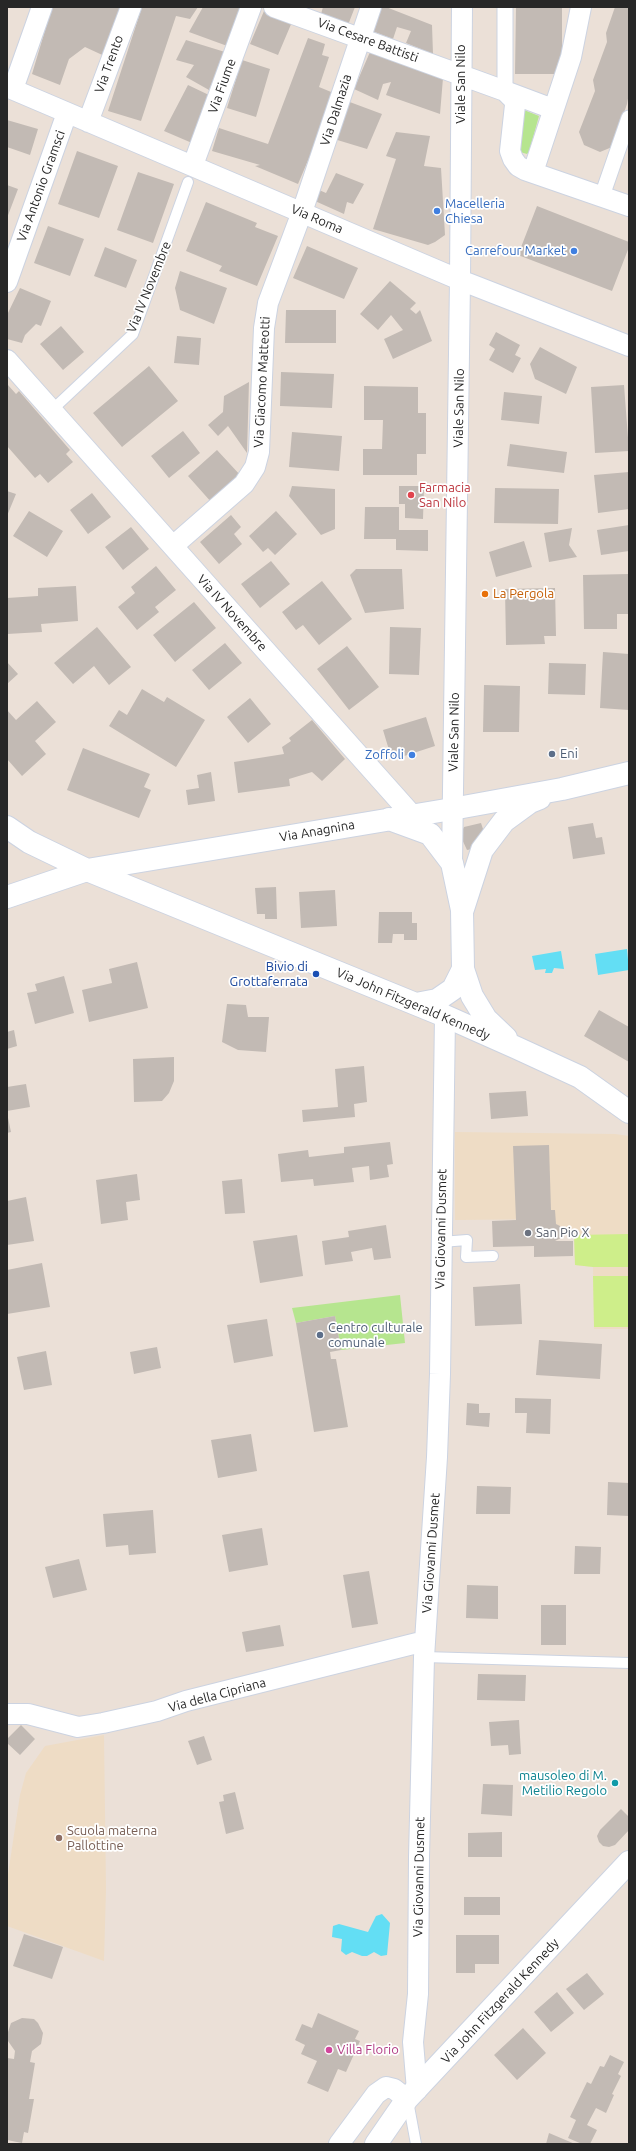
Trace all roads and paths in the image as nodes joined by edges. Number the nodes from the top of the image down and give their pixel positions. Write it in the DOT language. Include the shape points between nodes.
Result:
graph roads {
  1 [pos="42,7"];
  2 [pos="131,7"];
  3 [pos="251,7"];
  4 [pos="274,7"];
  5 [pos="371,7"];
  6 [pos="462,7"];
  7 [pos="506,7"];
  8 [pos="581,7"];
  9 [pos="360,37"];
  10 [pos="461,74"];
  11 [pos="10,88"];
  12 [pos="510,98"];
  13 [pos="553,109"];
  14 [pos="67,113"];
  15 [pos="629,118"];
  16 [pos="88,122"];
  17 [pos="533,172"];
  18 [pos="191,174"];
  19 [pos="602,196"];
  20 [pos="629,206"];
  21 [pos="302,212"];
  22 [pos="460,280"];
  23 [pos="7,282"];
  24 [pos="629,346"];
  25 [pos="7,360"];
  26 [pos="52,410"];
  27 [pos="173,546"];
  28 [pos="629,773"];
  29 [pos="562,789"];
  30 [pos="452,809"];
  31 [pos="412,815"];
  32 [pos="388,819"];
  33 [pos="7,827"];
  34 [pos="152,858"];
  35 [pos="452,863"];
  36 [pos="87,870"];
  37 [pos="141,892"];
  38 [pos="7,897"];
  39 [pos="462,910"];
  40 [pos="463,969"];
  41 [pos="416,1004"];
  42 [pos="445,1016"];
  43 [pos="517,1048"];
  44 [pos="629,1112"];
  45 [pos="441,1242"];
  46 [pos="493,1256"];
  47 [pos="424,1649"];
  48 [pos="629,1662"];
  49 [pos="7,1714"];
  50 [pos="629,1862"];
  51 [pos="412,2094"];
  52 [pos="339,2144"];
  53 [pos="376,2144"];
  54 [pos="416,2144"];
  1 -- 11 [label="street"];
  2 -- 16 [label="street, Via Trento"];
  3 -- 18 [label="street, Via Fiume"];
  4 -- 9 [label="street, Via Cesare Battisti"];
  5 -- 9 [label="street, Via Dalmazia"];
  6 -- 10 [label="street, Viale San Nilo"];
  7 -- 12 [label="street"];
  8 -- 13 [label="street" via="571,57"];
  9 -- 10 [label="street, Via Cesare Battisti"];
  9 -- 21 [label="street, Via Dalmazia"];
  10 -- 12 [label="street, Via Cesare Battisti"];
  10 -- 22 [label="street, Viale San Nilo"];
  11 -- 14 [label="street, Via Roma"];
  12 -- 13 [label="street, Via Cesare Battisti"];
  12 -- 17 [label="street" via="510,151 518,166"];
  13 -- 17 [label="street"];
  14 -- 16 [label="street, Via Roma"];
  14 -- 23 [label="street, Via Antonio Gramsci"];
  15 -- 19 [label="street"];
  16 -- 18 [label="street, Via Roma"];
  17 -- 19 [label="street"];
  18 -- 21 [label="street, Via Roma"];
  18 -- 26 [label="lane, Via IV Novembre" via="133,334"];
  19 -- 20 [label="street"];
  21 -- 22 [label="street, Via Roma"];
  21 -- 27 [label="street, Via Giacomo Matteotti" via="272,288 265,316 259,452 255,467 244,484"];
  22 -- 24 [label="street, Via Roma"];
  22 -- 30 [label="street, Viale San Nilo"];
  25 -- 26 [label="street, Via IV Novembre"];
  26 -- 27 [label="street, Via IV Novembre"];
  27 -- 31 [label="street, Via IV Novembre"];
  28 -- 29 [label="main road, Via Anagnina"];
  29 -- 30 [label="main road, Via Anagnina"];
  29 -- 39 [label="main road" via="530,802 504,821 482,850"];
  30 -- 31 [label="main road, Via Anagnina"];
  30 -- 35 [label="street, Viale San Nilo"];
  31 -- 32 [label="main road, Via Anagnina"];
  32 -- 34 [label="main road, Via Anagnina"];
  32 -- 35 [label="main road" via="430,834"];
  33 -- 36 [label="main road, Via John Fitzgerald Kennedy" via="29,842"];
  34 -- 36 [label="main road, Via Anagnina"];
  34 -- 37 [label="main road" via="137,874"];
  35 -- 39 [label="main road"];
  36 -- 37 [label="main road, Via John Fitzgerald Kennedy"];
  36 -- 38 [label="main road, Via Anagnina"];
  37 -- 41 [label="main road, Via John Fitzgerald Kennedy"];
  39 -- 40 [label="main road"];
  40 -- 41 [label="main road" via="453,989 438,1000"];
  40 -- 43 [label="main road" via="472,996 486,1019"];
  41 -- 42 [label="main road, Via John Fitzgerald Kennedy"];
  42 -- 43 [label="main road, Via John Fitzgerald Kennedy"];
  42 -- 45 [label="street, Via Giovanni Dusmet"];
  43 -- 44 [label="main road, Via John Fitzgerald Kennedy" via="580,1077"];
  45 -- 46 [label="lane" via="467,1240 466,1257"];
  45 -- 47 [label="street, Via Giovanni Dusmet" via="437,1456"];
  47 -- 48 [label="lane"];
  47 -- 49 [label="street, Via della Cipriana" via="186,1701 157,1711 103,1723 78,1726 28,1714"];
  47 -- 51 [label="street, Via Giovanni Dusmet" via="418,1994 413,2042"];
  50 -- 51 [label="main road, Via John Fitzgerald Kennedy"];
  51 -- 52 [label="street" via="386,2088 376,2094"];
  51 -- 53 [label="main road, Via John Fitzgerald Kennedy"];
  51 -- 54 [label="lane"];
}
